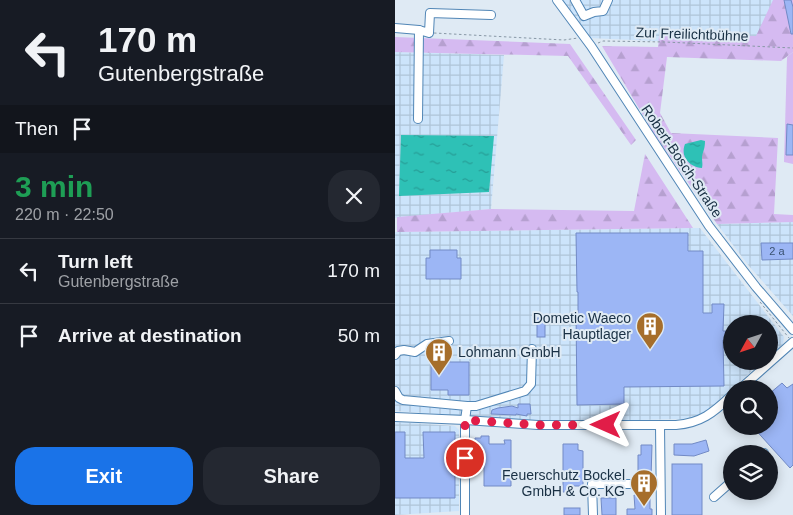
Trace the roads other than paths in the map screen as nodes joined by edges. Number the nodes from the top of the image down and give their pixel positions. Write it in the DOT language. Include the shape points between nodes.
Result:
graph roads {
  1 [pos="557,0"];
  2 [pos="575,0"];
  3 [pos="608,0"];
  4 [pos="491,15"];
  5 [pos="395,28"];
  6 [pos="419,30"];
  7 [pos="418,119"];
  8 [pos="793,330"];
  9 [pos="449,341"];
  10 [pos="793,342"];
  11 [pos="532,349"];
  12 [pos="395,355"];
  13 [pos="750,380"];
  14 [pos="395,391"];
  15 [pos="723,404"];
  16 [pos="467,406"];
  17 [pos="395,417"];
  18 [pos="465,420"];
  19 [pos="660,425"];
  20 [pos="660,484"];
  21 [pos="723,489"];
  22 [pos="714,497"];
  23 [pos="465,515"];
  24 [pos="593,515"];
  25 [pos="661,515"];
  1 -- 8 [label="street, Robert-Bosch-Straße" via="591,46 709,226"];
  2 -- 3 [label="street" via="584,16 603,12"];
  4 -- 6 [label="street" via="430,12 429,33"];
  5 -- 6 [label="street"];
  6 -- 7 [label="street"];
  9 -- 12 [label="street" via="427,344 415,352 404,350"];
  10 -- 13 [label="street"];
  11 -- 16 [label="street" via="531,384 525,392"];
  14 -- 16 [label="street" via="403,400"];
  15 -- 19 [label="street" via="712,414 697,421"];
  16 -- 18 [label="street"];
  17 -- 18 [label="street"];
  18 -- 19 [label="street" via="551,425"];
  18 -- 23 [label="street"];
  19 -- 20 [label="street"];
  20 -- 24 [label="street" via="592,484"];
  20 -- 25 [label="street"];
  21 -- 22 [label="street"];
}
